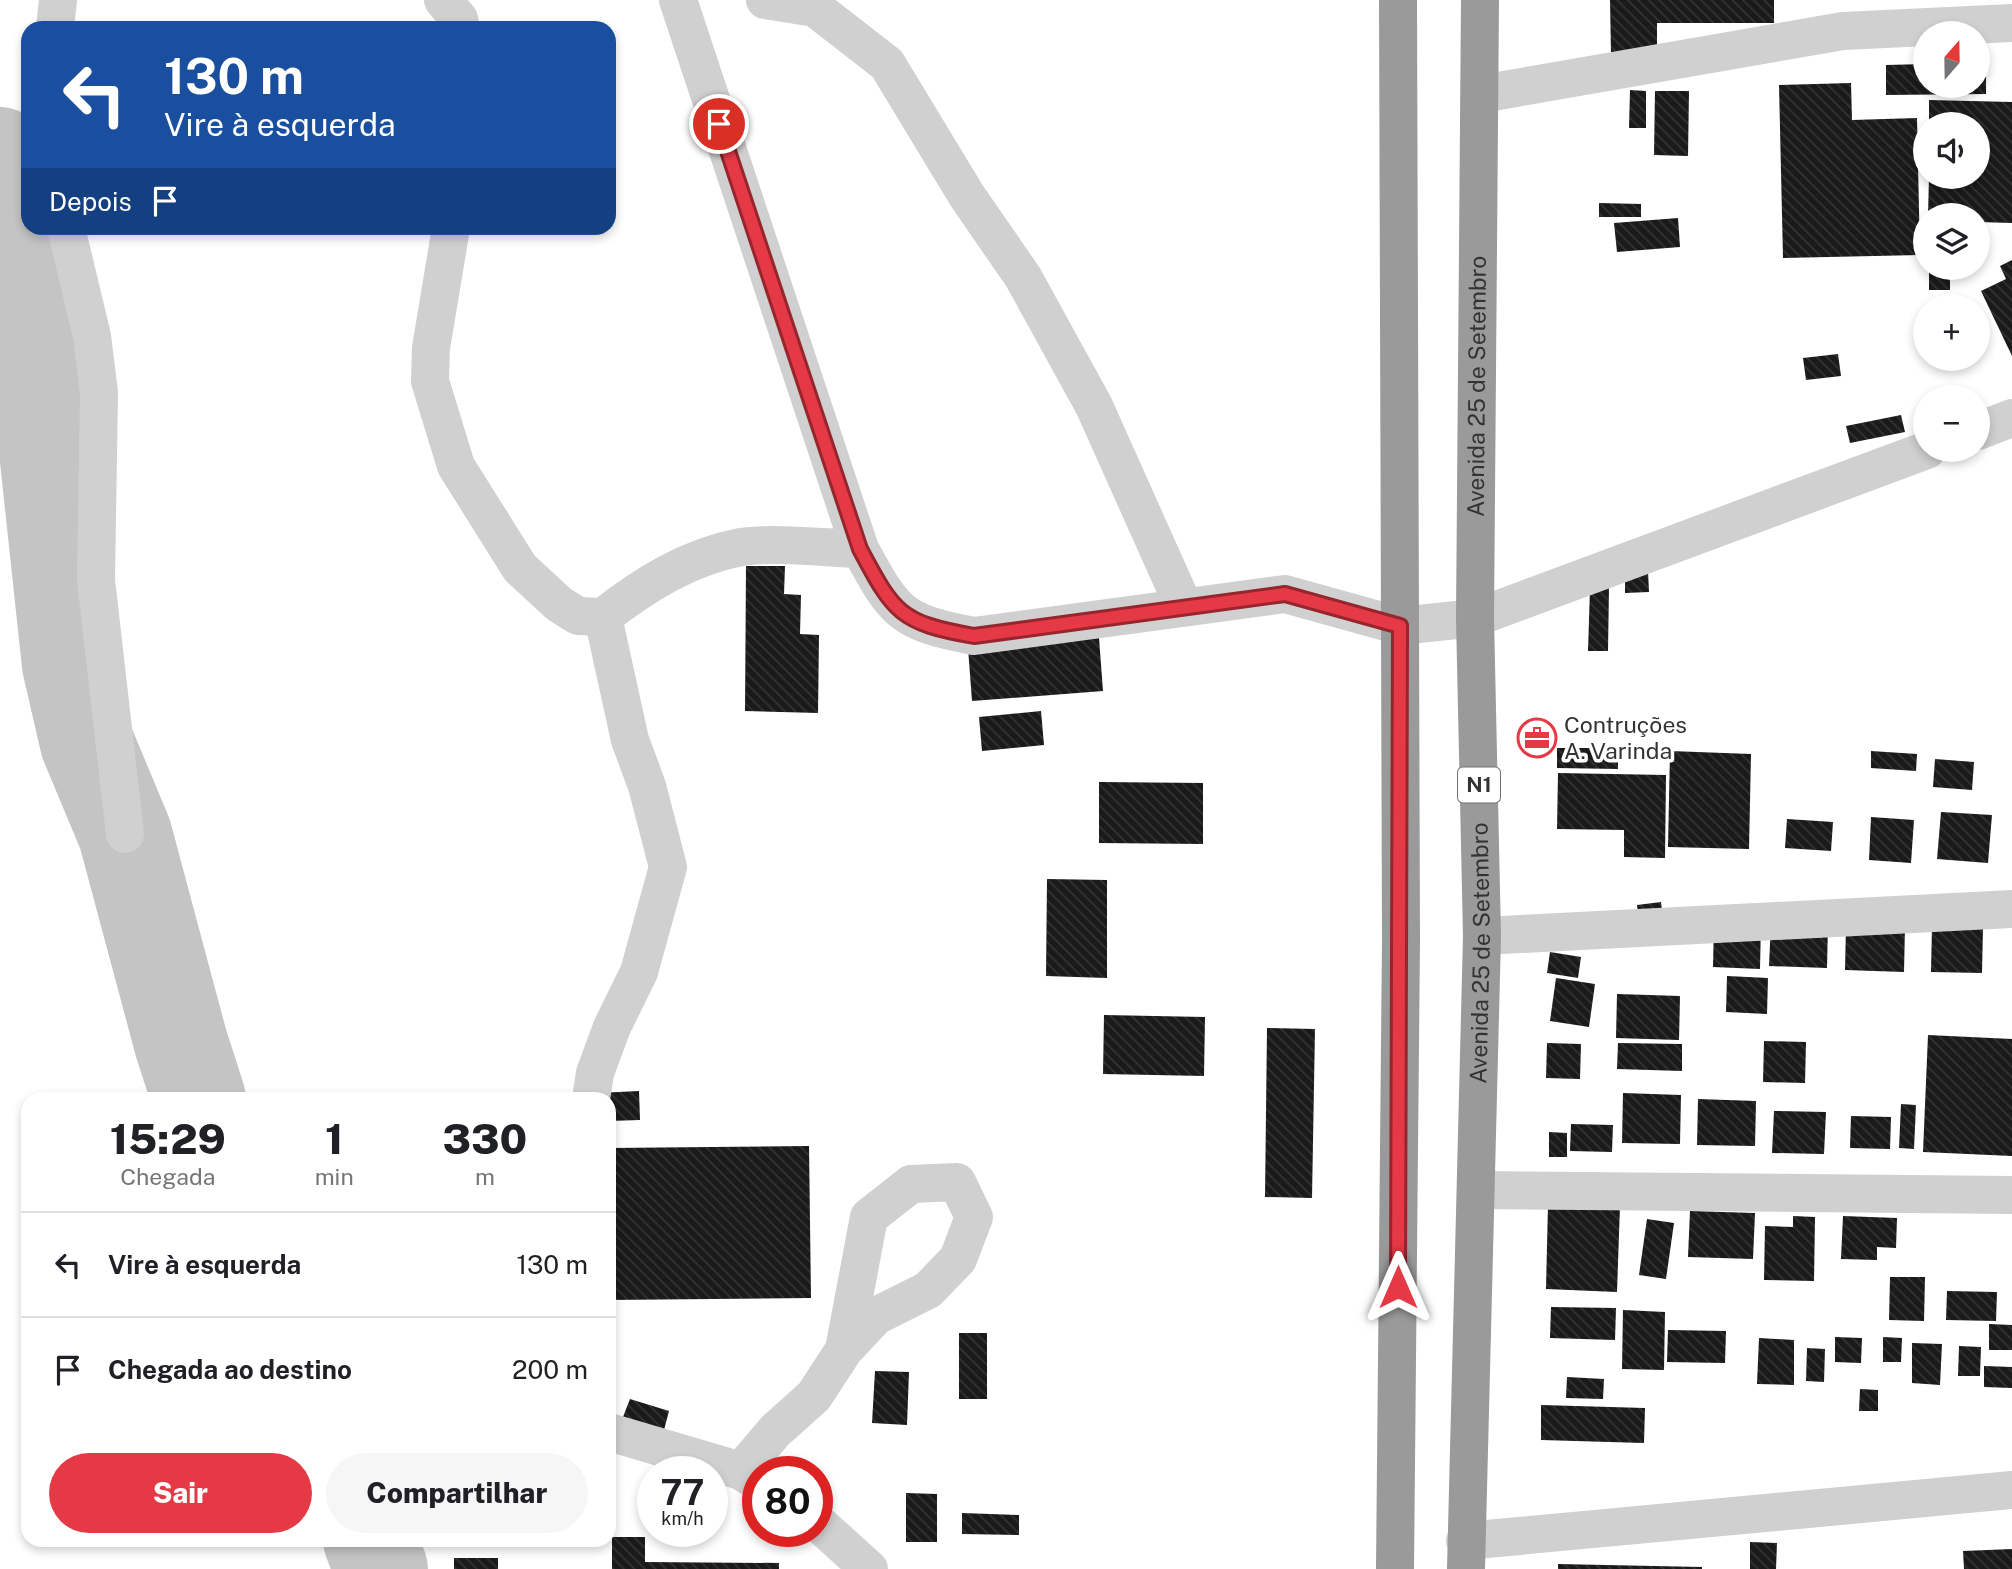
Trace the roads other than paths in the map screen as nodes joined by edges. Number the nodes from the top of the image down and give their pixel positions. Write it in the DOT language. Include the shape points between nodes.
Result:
graph roads {
  1 [pos="58,0"];
  2 [pos="443,0"];
  3 [pos="678,0"];
  4 [pos="765,0"];
  5 [pos="1398,0"];
  6 [pos="1480,0"];
  7 [pos="56,21"];
  8 [pos="459,21"];
  9 [pos="2012,23"];
  10 [pos="1482,94"];
  11 [pos="67,235"];
  12 [pos="450,235"];
  13 [pos="2012,418"];
  14 [pos="1990,426"];
  15 [pos="1913,455"];
  16 [pos="860,549"];
  17 [pos="1184,607"];
  18 [pos="603,617"];
  19 [pos="1475,618"];
  20 [pos="1400,626"];
  21 [pos="125,834"];
  22 [pos="2012,909"];
  23 [pos="1482,936"];
  24 [pos="593,1092"];
  25 [pos="1478,1190"];
  26 [pos="2012,1195"];
  27 [pos="844,1350"];
  28 [pos="616,1434"];
  29 [pos="761,1456"];
  30 [pos="742,1474"];
  31 [pos="2012,1490"];
  32 [pos="833,1536"];
  33 [pos="1466,1555"];
  34 [pos="869,1569"];
  35 [pos="1395,1569"];
  1 -- 7 [label="street"];
  2 -- 8 [label="street"];
  3 -- 16 [label="street"];
  4 -- 17 [label="street" via="814,8 887,64 967,196 1023,277 1088,394"];
  5 -- 20 [label="highway"];
  6 -- 10 [label="highway, Avenida 25 de Setembro / N1"];
  9 -- 10 [label="street" via="1843,31"];
  10 -- 19 [label="highway, Avenida 25 de Setembro / N1"];
  11 -- 21 [label="street" via="92,335 99,393 96,580"];
  12 -- 18 [label="street" via="430,381 456,466 520,568 578,616"];
  13 -- 14 [label="street"];
  15 -- 19 [label="street"];
  16 -- 17 [label="street" via="883,591 903,615 939,630 974,636"];
  16 -- 18 [label="street" via="744,547 690,560 639,589"];
  17 -- 20 [label="street" via="1285,594"];
  18 -- 24 [label="street" via="630,740 668,867 639,972 612,1027"];
  19 -- 20 [label="street"];
  19 -- 23 [label="highway, Avenida 25 de Setembro / N1"];
  20 -- 35 [label="highway"];
  22 -- 23 [label="street"];
  23 -- 25 [label="highway, Avenida 25 de Setembro / N1"];
  25 -- 26 [label="street"];
  25 -- 33 [label="highway, Avenida 25 de Setembro / N1"];
  27 -- 29 [label="street" via="814,1396 775,1431"];
  28 -- 30 [label="street"];
  31 -- 33 [label="street"];
  32 -- 34 [label="street"];
}
